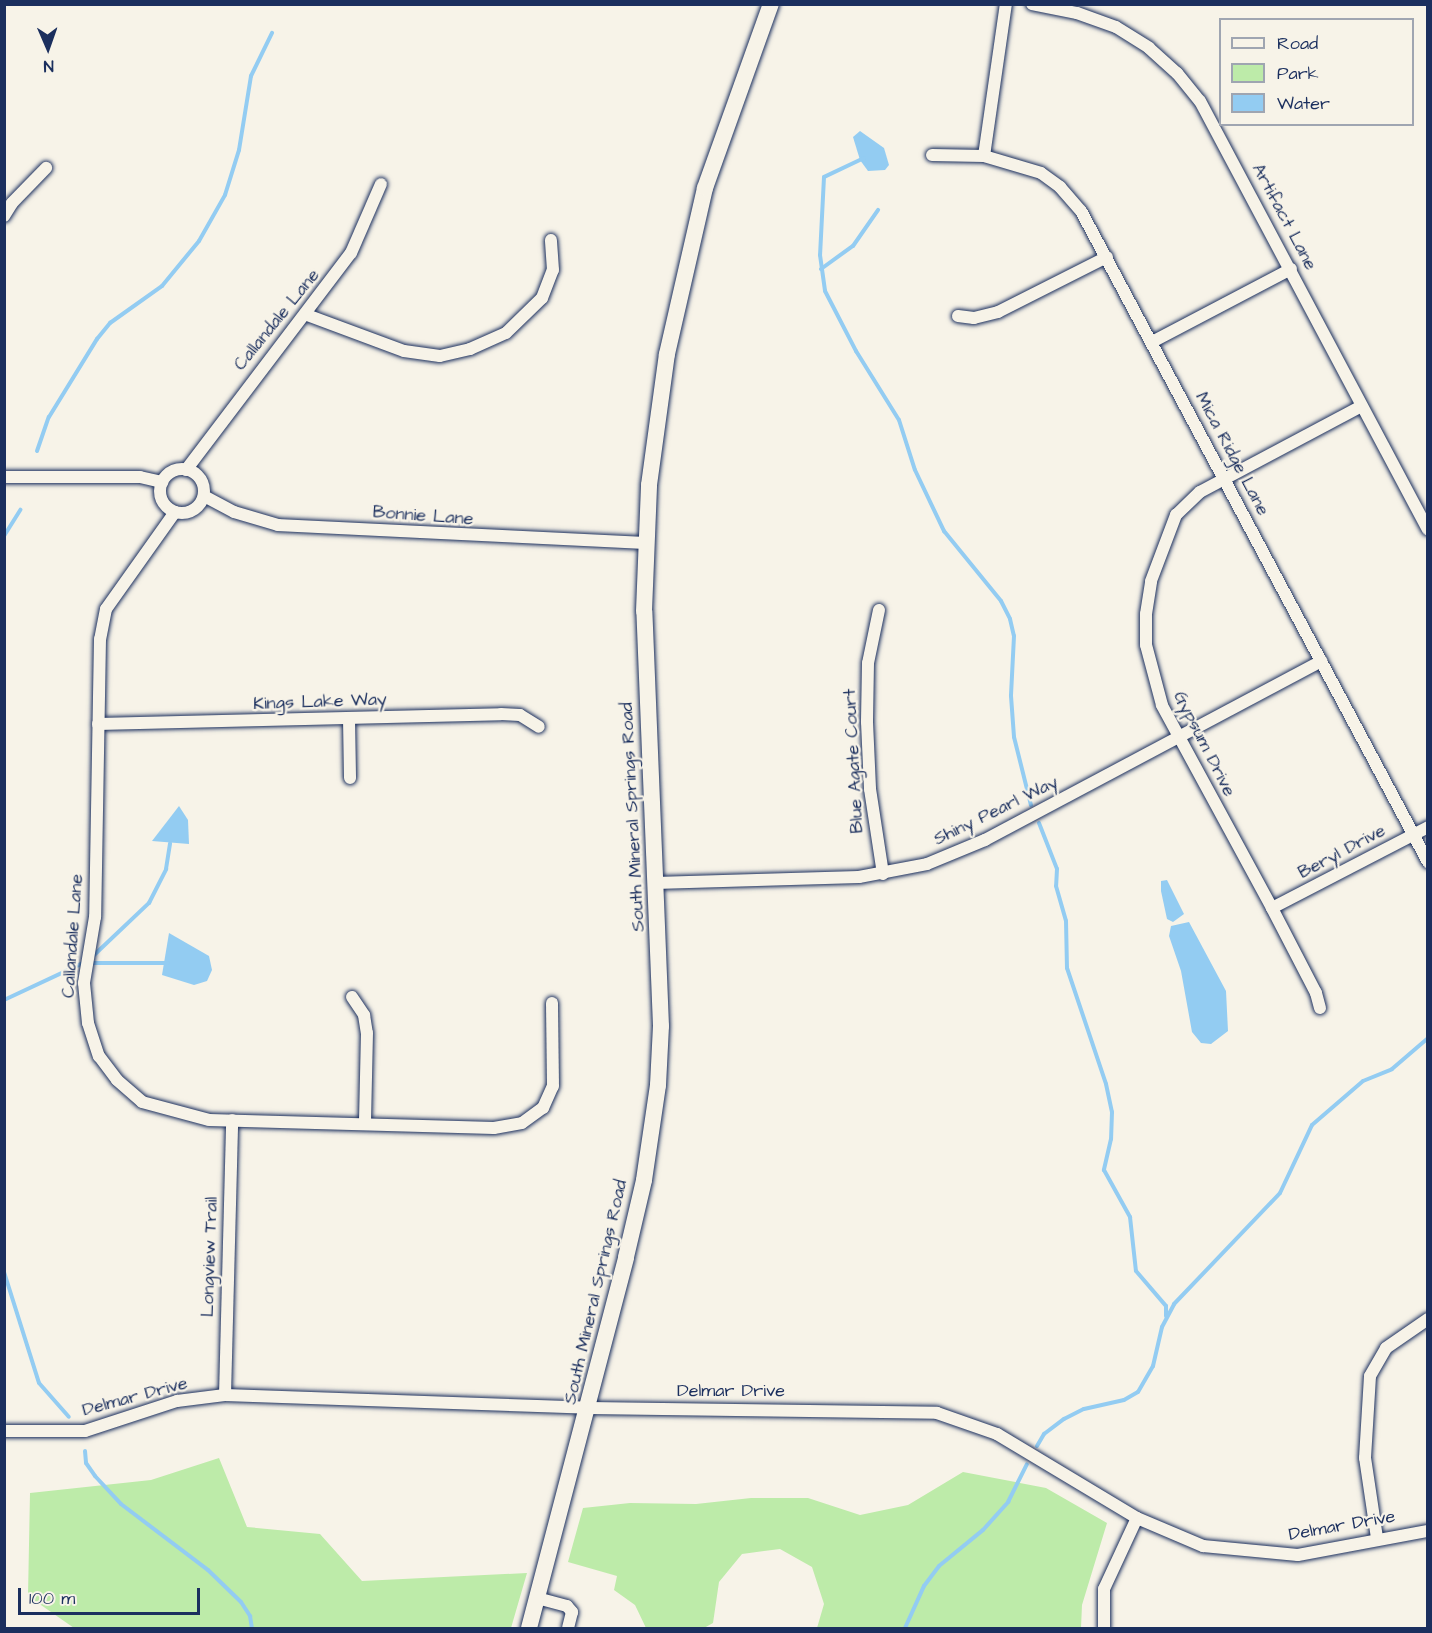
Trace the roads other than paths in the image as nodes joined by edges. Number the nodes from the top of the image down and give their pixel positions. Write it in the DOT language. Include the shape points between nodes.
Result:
graph roads {
  1 [pos="771,4"];
  2 [pos="1006,4"];
  3 [pos="1032,4"];
  4 [pos="932,155"];
  5 [pos="984,156"];
  6 [pos="46,168"];
  7 [pos="381,183"];
  8 [pos="4,216"];
  9 [pos="551,240"];
  10 [pos="1107,257"];
  11 [pos="1291,269"];
  12 [pos="307,315"];
  13 [pos="957,316"];
  14 [pos="1152,342"];
  15 [pos="1362,406"];
  16 [pos="186,470"];
  17 [pos="1224,476"];
  18 [pos="4,477"];
  19 [pos="162,482"];
  20 [pos="204,496"];
  21 [pos="175,512"];
  22 [pos="1428,529"];
  23 [pos="645,543"];
  24 [pos="879,610"];
  25 [pos="1321,661"];
  26 [pos="349,719"];
  27 [pos="98,724"];
  28 [pos="539,727"];
  29 [pos="1179,738"];
  30 [pos="350,778"];
  31 [pos="1428,827"];
  32 [pos="1414,834"];
  33 [pos="1428,862"];
  34 [pos="883,874"];
  35 [pos="655,883"];
  36 [pos="1272,908"];
  37 [pos="352,997"];
  38 [pos="552,1003"];
  39 [pos="1320,1008"];
  40 [pos="232,1120"];
  41 [pos="365,1124"];
  42 [pos="1428,1319"];
  43 [pos="225,1395"];
  44 [pos="589,1408"];
  45 [pos="4,1431"];
  46 [pos="1137,1518"];
  47 [pos="1428,1531"];
  48 [pos="1377,1538"];
  49 [pos="537,1598"];
  50 [pos="529,1629"];
  51 [pos="568,1629"];
  52 [pos="1104,1629"];
  1 -- 23 [label="street, South Mineral Springs Road" via="729,114 688,256 667,354"];
  2 -- 5 [label="street"];
  3 -- 11 [label="street, Artifact Lane" via="1077,13 1116,27 1149,48 1177,73 1210,120"];
  4 -- 5 [label="street, Mica Ridge Lane"];
  5 -- 10 [label="street, Mica Ridge Lane" via="1041,173 1060,187 1081,211"];
  6 -- 8 [label="street"];
  7 -- 12 [label="street, Callandale Lane" via="351,253"];
  9 -- 12 [label="street" via="553,270 542,298 506,333 470,349 440,356 404,351"];
  10 -- 13 [label="street" via="998,312 974,318"];
  10 -- 14 [label="street, Mica Ridge Lane"];
  11 -- 14 [label="street"];
  11 -- 15 [label="street, Artifact Lane"];
  12 -- 16 [label="street, Callandale Lane" via="237,397"];
  14 -- 17 [label="street, Mica Ridge Lane"];
  15 -- 17 [label="street, Gypsum Drive"];
  15 -- 22 [label="street, Artifact Lane"];
  16 -- 19 [label="street" via="172,472"];
  16 -- 20 [label="street" via="198,476"];
  17 -- 25 [label="street, Mica Ridge Lane"];
  17 -- 29 [label="street, Gypsum Drive" via="1176,515 1151,581 1146,645 1162,705"];
  18 -- 19 [label="street" via="140,477"];
  19 -- 21 [label="street" via="164,503"];
  20 -- 21 [label="street" via="189,512"];
  20 -- 23 [label="street, Bonnie Lane" via="234,513 278,525"];
  21 -- 27 [label="street, Callandale Lane" via="106,609 100,639"];
  23 -- 35 [label="street, South Mineral Springs Road" via="645,651"];
  24 -- 34 [label="street, Blue Agate Court" via="868,663 867,722 870,789"];
  25 -- 29 [label="street, Shiny Pearl Way"];
  25 -- 32 [label="street, Mica Ridge Lane"];
  26 -- 27 [label="street, Kings Lake Way"];
  26 -- 28 [label="street, Kings Lake Way" via="501,714 520,715"];
  26 -- 30 [label="street"];
  27 -- 40 [label="street, Callandale Lane" via="95,917 84,983 88,1023 99,1056 117,1080 142,1102 209,1120"];
  29 -- 34 [label="street, Shiny Pearl Way" via="985,840 927,864"];
  29 -- 36 [label="street, Gypsum Drive"];
  31 -- 32 [label="street, Beryl Drive"];
  32 -- 33 [label="street, Mica Ridge Lane"];
  32 -- 36 [label="street, Beryl Drive"];
  34 -- 35 [label="street, Shiny Pearl Way"];
  35 -- 44 [label="street, South Mineral Springs Road" via="661,1026 655,1111 644,1180"];
  36 -- 39 [label="street, Gypsum Drive"];
  37 -- 41 [label="street" via="364,1015 367,1033"];
  38 -- 41 [label="street, Callandale Lane" via="553,1086 543,1108 522,1123 494,1128"];
  40 -- 41 [label="street, Callandale Lane"];
  40 -- 43 [label="street, Longview Trail"];
  42 -- 48 [label="street" via="1386,1348 1370,1376 1365,1458"];
  43 -- 44 [label="street, Delmar Drive"];
  43 -- 45 [label="street, Delmar Drive" via="177,1401 85,1431"];
  44 -- 46 [label="street, Delmar Drive" via="938,1413 997,1434"];
  44 -- 49 [label="street, South Mineral Springs Road"];
  46 -- 48 [label="street, Delmar Drive" via="1203,1546 1252,1553 1298,1555"];
  46 -- 52 [label="street" via="1104,1589"];
  47 -- 48 [label="street, Delmar Drive"];
  49 -- 50 [label="street, South Mineral Springs Road"];
  49 -- 51 [label="street" via="567,1606 573,1612"];
}
